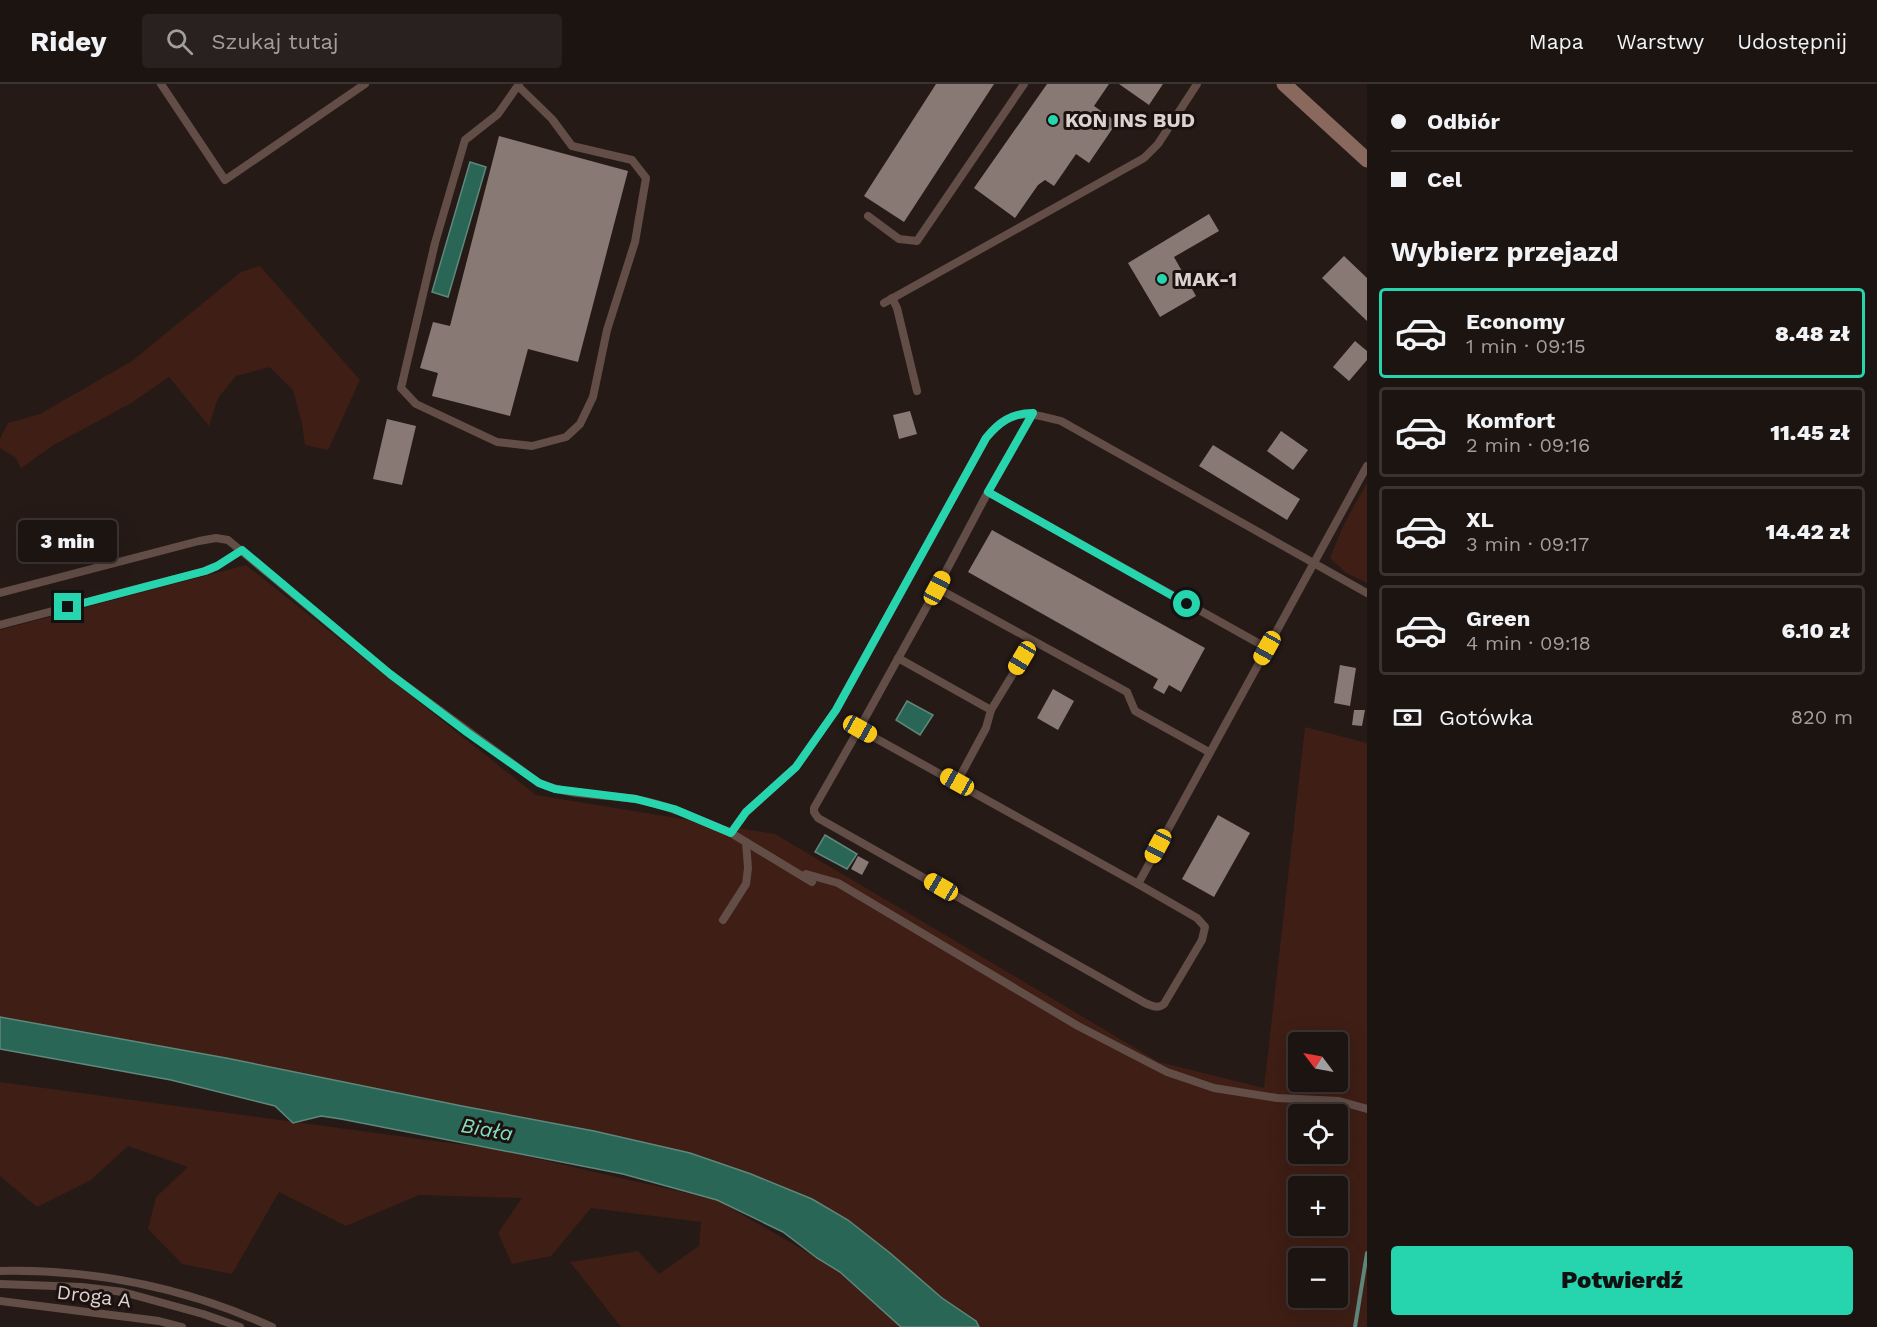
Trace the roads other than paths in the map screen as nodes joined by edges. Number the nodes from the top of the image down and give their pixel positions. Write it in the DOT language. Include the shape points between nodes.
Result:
graph roads {
  1 [pos="160,84"];
  2 [pos="364,84"];
  3 [pos="1024,84"];
  4 [pos="1197,84"];
  5 [pos="1284,84"];
  6 [pos="519,85"];
  7 [pos="1367,160"];
  8 [pos="868,216"];
  9 [pos="892,298"];
  10 [pos="884,303"];
  11 [pos="917,391"];
  12 [pos="1033,413"];
  13 [pos="1367,466"];
  14 [pos="988,492"];
  15 [pos="242,550"];
  16 [pos="1314,564"];
  17 [pos="937,588"];
  18 [pos="0,593"];
  19 [pos="1367,593"];
  20 [pos="0,626"];
  21 [pos="1033,641"];
  22 [pos="1267,648"];
  23 [pos="898,658"];
  24 [pos="991,710"];
  25 [pos="860,729"];
  26 [pos="1209,752"];
  27 [pos="957,782"];
  28 [pos="731,833"];
  29 [pos="746,842"];
  30 [pos="1138,884"];
  31 [pos="723,920"];
  32 [pos="1367,1109"];
  33 [pos="0,1271"];
  34 [pos="0,1284"];
  35 [pos="0,1302"];
  36 [pos="182,1327"];
  37 [pos="240,1327"];
  38 [pos="272,1327"];
  1 -- 2 [label="lane" via="225,180"];
  3 -- 8 [label="lane" via="917,241 899,239"];
  4 -- 9 [label="lane" via="1158,144 1144,158"];
  5 -- 7 [label="main road"];
  6 -- 6 [label="lane" via="498,114 465,140 435,243 401,388 416,404 497,442 532,446 566,438 580,424 593,397 608,330 635,242 646,178 632,160 572,146"];
  9 -- 10 [label="lane"];
  9 -- 11 [label="lane"];
  12 -- 14 [label="lane"];
  12 -- 16 [label="lane" via="1061,421"];
  12 -- 28 [label="lane" via="1019,413 998,424 986,438 836,710 796,767 746,812"];
  13 -- 16 [label="lane"];
  14 -- 17 [label="lane"];
  14 -- 22 [label="lane"];
  15 -- 18 [label="lane" via="228,540 199,541"];
  15 -- 20 [label="lane" via="205,571"];
  15 -- 28 [label="lane" via="390,674 539,783 555,789 636,799 674,809"];
  16 -- 19 [label="lane"];
  16 -- 22 [label="lane"];
  17 -- 21 [label="lane"];
  17 -- 23 [label="lane"];
  21 -- 24 [label="lane"];
  21 -- 26 [label="lane" via="1127,692 1135,711"];
  22 -- 26 [label="lane"];
  23 -- 24 [label="lane"];
  23 -- 25 [label="lane"];
  24 -- 27 [label="lane" via="986,728"];
  25 -- 27 [label="lane"];
  25 -- 30 [label="lane" via="814,808 818,818 1145,1003 1161,1007 1202,940 1205,927 1197,918"];
  26 -- 30 [label="lane"];
  27 -- 30 [label="lane"];
  28 -- 29 [label="lane"];
  29 -- 31 [label="lane" via="746,884"];
  29 -- 32 [label="lane" via="808,880 806,874 838,884 1068,1020 1167,1072 1214,1088 1277,1098 1339,1101"];
  33 -- 38 [label="lane" via="45,1270 137,1282 229,1309"];
  34 -- 37 [label="lane" via="123,1292"];
  35 -- 36 [label="lane, Droga A"];
}
